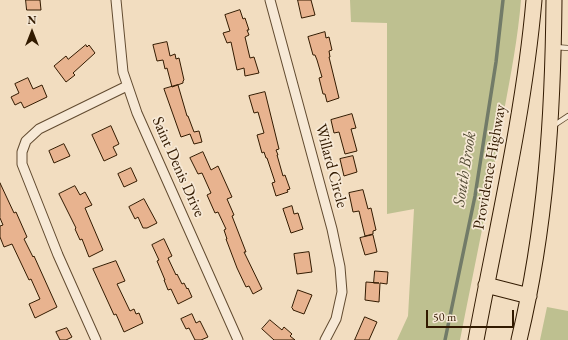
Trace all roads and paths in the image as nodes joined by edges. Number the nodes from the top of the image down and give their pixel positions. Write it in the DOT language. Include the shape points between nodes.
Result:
graph roads {
  1 [pos="116,0"];
  2 [pos="270,0"];
  3 [pos="534,0"];
  4 [pos="554,0"];
  5 [pos="561,47"];
  6 [pos="127,86"];
  7 [pos="568,116"];
  8 [pos="550,129"];
  9 [pos="486,284"];
  10 [pos="529,296"];
  11 [pos="96,340"];
  12 [pos="238,340"];
  13 [pos="325,340"];
  14 [pos="476,340"];
  15 [pos="519,340"];
  1 -- 6 [label="street, Saint Denis Drive" via="123,72"];
  2 -- 13 [label="street, Willard Circle" via="340,267 342,292 336,319"];
  3 -- 9 [label="main road, Providence Highway" via="519,110"];
  4 -- 5 [label="main road"];
  5 -- 8 [label="main road"];
  6 -- 11 [label="street" via="40,129 26,141 22,152 22,164 58,255"];
  6 -- 12 [label="street, Saint Denis Drive"];
  7 -- 8 [label="lane"];
  8 -- 10 [label="main road" via="542,215"];
  9 -- 10 [label="main road"];
  9 -- 14 [label="main road, Providence Highway"];
  10 -- 15 [label="main road"];
}
